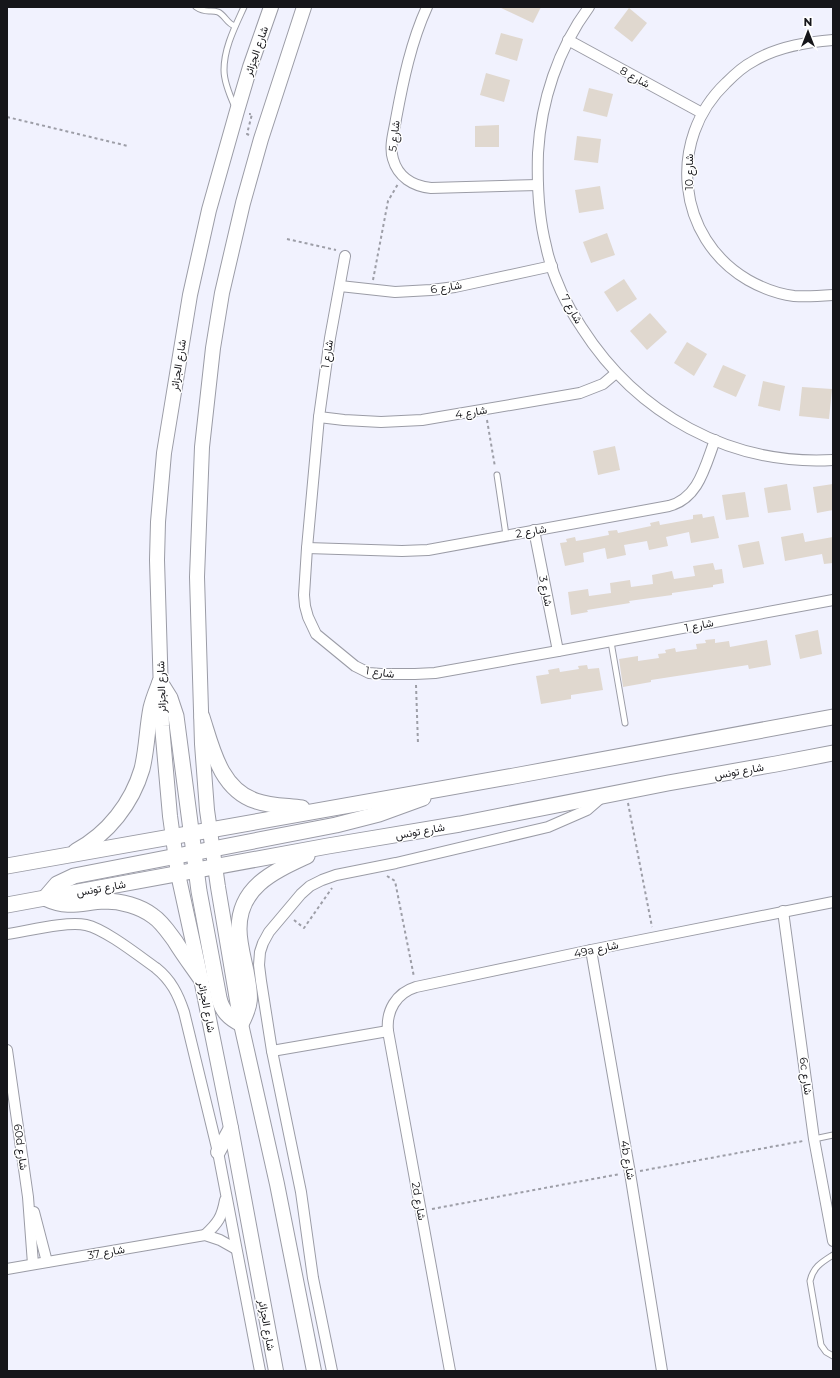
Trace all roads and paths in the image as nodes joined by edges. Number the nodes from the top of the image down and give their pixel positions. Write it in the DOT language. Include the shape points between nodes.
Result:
graph roads {
  1 [pos="196,7"];
  2 [pos="244,7"];
  3 [pos="272,7"];
  4 [pos="304,7"];
  5 [pos="427,7"];
  6 [pos="589,7"];
  7 [pos="219,10"];
  8 [pos="235,26"];
  9 [pos="568,40"];
  10 [pos="833,40"];
  11 [pos="237,111"];
  12 [pos="702,113"];
  13 [pos="7,117"];
  14 [pos="261,139"];
  15 [pos="128,146"];
  16 [pos="404,178"];
  17 [pos="538,185"];
  18 [pos="286,239"];
  19 [pos="346,256"];
  20 [pos="552,266"];
  21 [pos="340,286"];
  22 [pos="371,289"];
  23 [pos="833,295"];
  24 [pos="616,372"];
  25 [pos="485,410"];
  26 [pos="319,417"];
  27 [pos="715,440"];
  28 [pos="833,460"];
  29 [pos="496,468"];
  30 [pos="497,475"];
  31 [pos="534,530"];
  32 [pos="506,536"];
  33 [pos="307,548"];
  34 [pos="833,600"];
  35 [pos="611,642"];
  36 [pos="558,652"];
  37 [pos="415,674"];
  38 [pos="160,682"];
  39 [pos="202,716"];
  40 [pos="833,717"];
  41 [pos="625,723"];
  42 [pos="418,744"];
  43 [pos="833,753"];
  44 [pos="448,787"];
  45 [pos="626,791"];
  46 [pos="605,795"];
  47 [pos="317,810"];
  48 [pos="210,830"];
  49 [pos="191,833"];
  50 [pos="173,836"];
  51 [pos="328,846"];
  52 [pos="212,850"];
  53 [pos="194,854"];
  54 [pos="69,855"];
  55 [pos="176,857"];
  56 [pos="7,866"];
  57 [pos="215,868"];
  58 [pos="196,871"];
  59 [pos="178,874"];
  60 [pos="380,878"];
  61 [pos="333,886"];
  62 [pos="45,898"];
  63 [pos="833,902"];
  64 [pos="7,905"];
  65 [pos="783,911"];
  66 [pos="284,914"];
  67 [pos="7,934"];
  68 [pos="654,938"];
  69 [pos="591,950"];
  70 [pos="201,979"];
  71 [pos="416,987"];
  72 [pos="241,1024"];
  73 [pos="388,1031"];
  74 [pos="7,1050"];
  75 [pos="272,1050"];
  76 [pos="231,1128"];
  77 [pos="833,1135"];
  78 [pos="814,1139"];
  79 [pos="218,1152"];
  80 [pos="630,1173"];
  81 [pos="226,1195"];
  82 [pos="28,1197"];
  83 [pos="421,1211"];
  84 [pos="205,1235"];
  85 [pos="833,1241"];
  86 [pos="236,1249"];
  87 [pos="833,1255"];
  88 [pos="47,1262"];
  89 [pos="33,1264"];
  90 [pos="7,1269"];
  91 [pos="833,1356"];
  92 [pos="260,1371"];
  93 [pos="276,1371"];
  94 [pos="314,1371"];
  95 [pos="332,1371"];
  96 [pos="450,1371"];
  97 [pos="662,1371"];
  1 -- 7 [label="lane" via="202,11"];
  2 -- 8 [label="lane"];
  3 -- 11 [label="main road, شارع الجزائر"];
  4 -- 14 [label="main road"];
  5 -- 16 [label="street, شارع 5" via="406,68 392,142 392,158"];
  6 -- 9 [label="street, شارع 7"];
  7 -- 8 [label="lane"];
  8 -- 11 [label="lane" via="226,50 224,71 229,94"];
  9 -- 12 [label="street, شارع 8"];
  9 -- 17 [label="street, شارع 7" via="546,98 539,140"];
  10 -- 12 [label="street, شارع 10" via="790,46 752,61 720,89"];
  11 -- 14 [label="path" via="252,114 247,134"];
  11 -- 38 [label="main road, شارع الجزائر" via="209,210 190,295 164,453 158,514 157,560"];
  12 -- 23 [label="street, شارع 10" via="689,148 687,184 690,202 704,236 727,264 758,285 793,296"];
  13 -- 15 [label="path"];
  14 -- 39 [label="main road" via="243,203 212,348 200,484 197,570"];
  16 -- 17 [label="street" via="417,185 431,188"];
  16 -- 22 [label="path" via="388,201"];
  17 -- 20 [label="street, شارع 7" via="542,227"];
  18 -- 19 [label="path" via="337,250"];
  19 -- 21 [label="street, شارع 1"];
  20 -- 22 [label="street, شارع 6" via="455,287 394,292"];
  20 -- 24 [label="street, شارع 7" via="578,322"];
  21 -- 22 [label="street, شارع 6"];
  21 -- 26 [label="street, شارع 1"];
  24 -- 25 [label="street, شارع 4" via="603,384 588,391"];
  24 -- 27 [label="street, شارع 7" via="668,417"];
  25 -- 26 [label="street, شارع 4" via="402,422 361,422"];
  25 -- 29 [label="path"];
  26 -- 33 [label="street, شارع 1"];
  27 -- 28 [label="street, شارع 7" via="755,453 785,459 810,462"];
  27 -- 31 [label="street, شارع 2" via="695,489 676,504"];
  30 -- 32 [label="lane"];
  31 -- 32 [label="street, شارع 2"];
  31 -- 36 [label="street, شارع 3"];
  32 -- 33 [label="street, شارع 2" via="414,551"];
  33 -- 37 [label="street, شارع 1" via="304,600 316,634 361,670 381,674"];
  34 -- 35 [label="street, شارع 1"];
  35 -- 36 [label="street, شارع 1"];
  35 -- 41 [label="lane"];
  36 -- 37 [label="street, شارع 1"];
  37 -- 42 [label="path"];
  38 -- 49 [label="main road" via="170,698 176,716"];
  38 -- 50 [label="main road, شارع الجزائر"];
  38 -- 54 [label="main road" via="151,707 142,768 132,794 106,829"];
  39 -- 47 [label="main road" via="221,770 237,790 254,801"];
  39 -- 48 [label="main road"];
  40 -- 44 [label="main road"];
  43 -- 45 [label="main road, شارع تونس"];
  44 -- 47 [label="main road"];
  44 -- 52 [label="main road" via="402,806 358,820"];
  45 -- 46 [label="main road, شارع تونس"];
  45 -- 68 [label="path"];
  46 -- 51 [label="main road, شارع تونس" via="460,824"];
  46 -- 66 [label="street" via="587,810 548,826 336,875 310,886"];
  47 -- 48 [label="main road"];
  48 -- 49 [label="main road"];
  48 -- 52 [label="main road"];
  49 -- 50 [label="main road"];
  49 -- 53 [label="main road"];
  50 -- 54 [label="main road"];
  50 -- 55 [label="main road, شارع الجزائر"];
  51 -- 57 [label="main road, شارع تونس"];
  51 -- 72 [label="main road" via="267,876 247,898 239,929 250,999 248,1011"];
  52 -- 53 [label="main road"];
  52 -- 57 [label="main road"];
  53 -- 55 [label="main road"];
  53 -- 58 [label="main road"];
  54 -- 56 [label="main road"];
  55 -- 59 [label="main road, شارع الجزائر"];
  55 -- 62 [label="main road" via="74,876 58,884"];
  57 -- 58 [label="main road, شارع تونس"];
  57 -- 72 [label="main road"];
  58 -- 59 [label="main road, شارع تونس"];
  58 -- 72 [label="main road" via="221,1006"];
  59 -- 62 [label="main road, شارع تونس"];
  59 -- 70 [label="main road, شارع الجزائر"];
  60 -- 71 [label="path" via="388,876 394,881"];
  61 -- 66 [label="path" via="304,928"];
  62 -- 64 [label="main road, شارع تونس"];
  62 -- 70 [label="main road" via="71,905 118,902 143,910 154,916 165,928"];
  63 -- 65 [label="street, 49a شارع"];
  65 -- 68 [label="street, 49a شارع"];
  65 -- 78 [label="street, 6c شارع"];
  66 -- 75 [label="street" via="269,932 260,952 259,965"];
  67 -- 79 [label="street" via="70,924 86,925 104,932 164,974 176,990 180,1001"];
  68 -- 69 [label="street, 49a شارع"];
  69 -- 71 [label="street, 49a شارع"];
  69 -- 80 [label="street, 4b شارع"];
  70 -- 76 [label="main road, شارع الجزائر"];
  71 -- 73 [label="street, 49a شارع" via="400,995 392,1005"];
  72 -- 94 [label="main road" via="277,1184"];
  73 -- 75 [label="street"];
  73 -- 83 [label="street, 2d شارع"];
  74 -- 82 [label="street, 60d شارع"];
  75 -- 95 [label="street" via="301,1192"];
  76 -- 79 [label="main road"];
  76 -- 93 [label="main road, شارع الجزائر"];
  77 -- 78 [label="lane"];
  78 -- 80 [label="path"];
  78 -- 85 [label="street, 6c شارع"];
  79 -- 81 [label="street"];
  80 -- 83 [label="path"];
  80 -- 97 [label="street, 4b شارع"];
  81 -- 84 [label="street" via="221,1216"];
  81 -- 86 [label="street"];
  82 -- 88 [label="street, 60d شارع"];
  82 -- 89 [label="street, 60d شارع"];
  83 -- 96 [label="street, 2d شارع"];
  84 -- 86 [label="street"];
  84 -- 88 [label="street, شارع 37"];
  86 -- 92 [label="street"];
  87 -- 91 [label="lane" via="817,1266 811,1276 810,1286 821,1345"];
  88 -- 89 [label="street, شارع 37"];
  89 -- 90 [label="street, شارع 37"];
}
